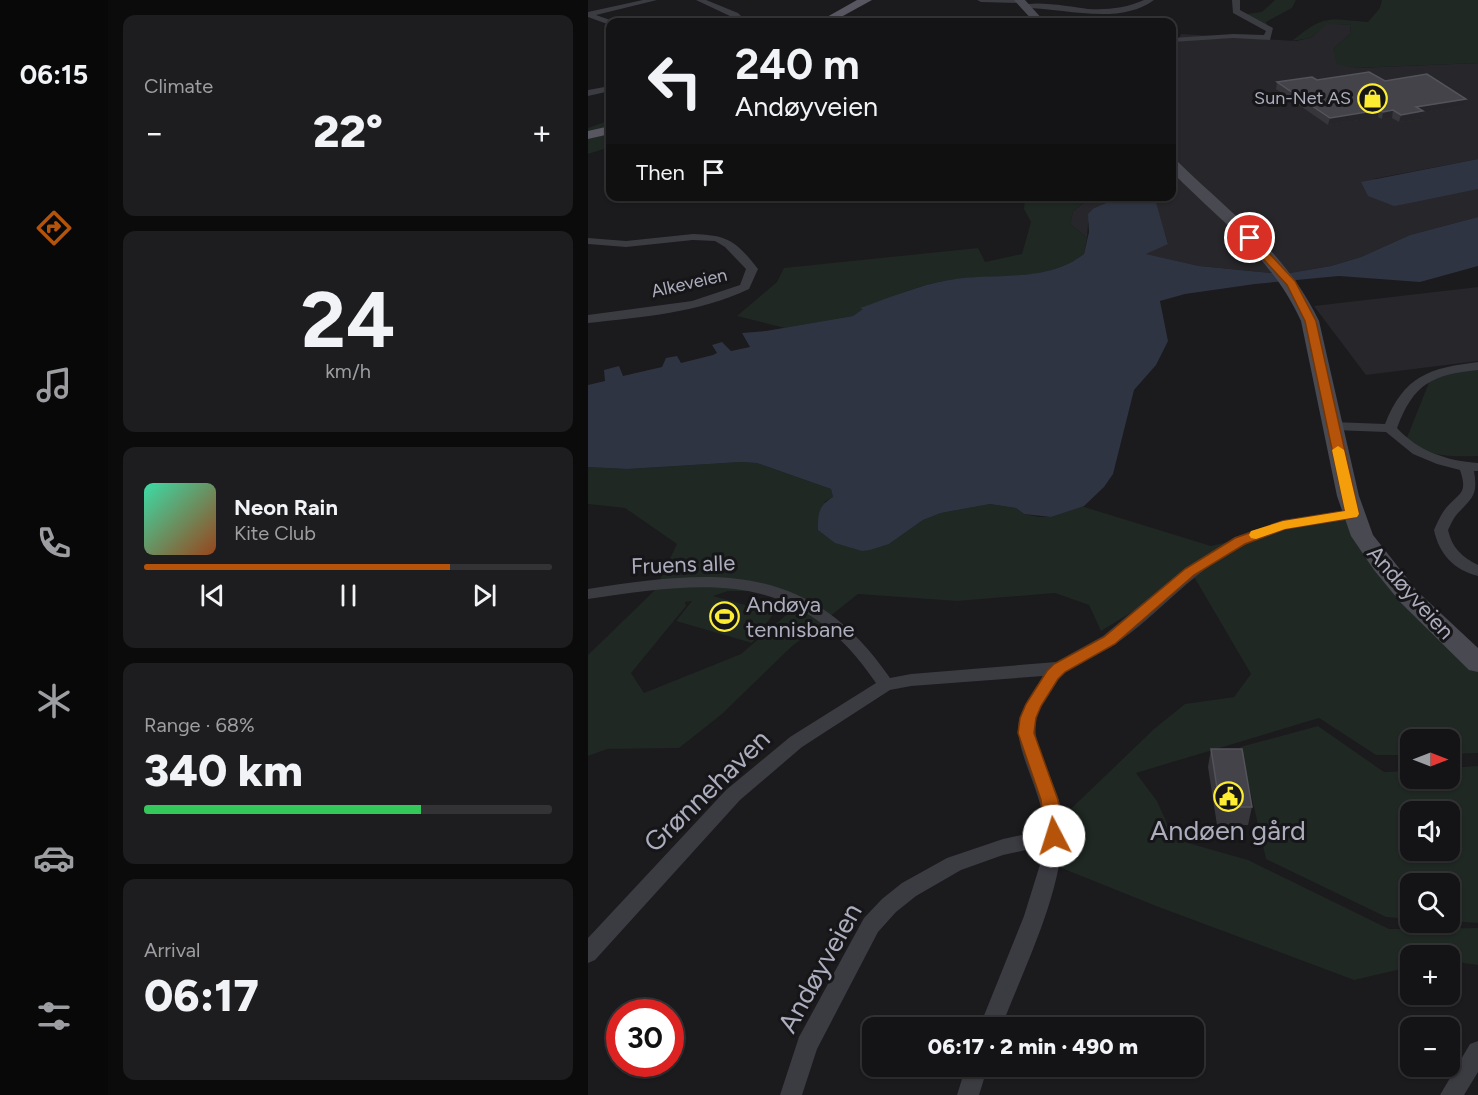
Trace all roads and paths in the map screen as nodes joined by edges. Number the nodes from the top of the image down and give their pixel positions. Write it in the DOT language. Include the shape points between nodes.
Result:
graph roads {
  1 [pos="653,0"];
  2 [pos="700,0"];
  3 [pos="866,0"];
  4 [pos="981,0"];
  5 [pos="1150,0"];
  6 [pos="1236,0"];
  7 [pos="1021,2"];
  8 [pos="588,14"];
  9 [pos="738,18"];
  10 [pos="832,18"];
  11 [pos="1036,18"];
  12 [pos="606,21"];
  13 [pos="1176,40"];
  14 [pos="606,90"];
  15 [pos="588,93"];
  16 [pos="606,131"];
  17 [pos="588,135"];
  18 [pos="1176,168"];
  19 [pos="588,241"];
  20 [pos="588,319"];
  21 [pos="1478,366"];
  22 [pos="1333,426"];
  23 [pos="1390,428"];
  24 [pos="1472,467"];
  25 [pos="1352,514"];
  26 [pos="1478,571"];
  27 [pos="588,594"];
  28 [pos="1478,663"];
  29 [pos="1059,668"];
  30 [pos="886,685"];
  31 [pos="1054,836"];
  32 [pos="588,953"];
  33 [pos="994,1017"];
  34 [pos="1478,1052"];
  35 [pos="974,1077"];
  36 [pos="791,1095"];
  37 [pos="968,1095"];
  38 [pos="1451,1095"];
  1 -- 8 [label="street"];
  2 -- 9 [label="street"];
  3 -- 10 [label="main road"];
  4 -- 7 [label="street"];
  5 -- 7 [label="street" via="1116,12"];
  6 -- 13 [label="street" via="1236,11 1270,30 1267,38"];
  7 -- 11 [label="street"];
  8 -- 12 [label="street"];
  14 -- 15 [label="street"];
  16 -- 17 [label="main road"];
  18 -- 22 [label="street, Andøyveien" via="1286,277 1310,321"];
  19 -- 20 [label="street, Alkeveien" via="626,244 717,238 752,269 745,286 726,295"];
  21 -- 23 [label="street" via="1429,375 1415,384 1404,395"];
  22 -- 23 [label="street"];
  22 -- 25 [label="street, Andøyveien"];
  23 -- 24 [label="street" via="1414,449 1449,464"];
  24 -- 26 [label="street" via="1468,497 1451,511 1441,530 1447,551"];
  25 -- 28 [label="street, Andøyveien" via="1362,536 1409,597"];
  25 -- 29 [label="street" via="1283,525 1240,541 1190,572 1109,640"];
  27 -- 30 [label="street, Fruens alle" via="682,584 754,585 819,613 863,654"];
  29 -- 30 [label="street, Grønnehaven"];
  29 -- 31 [label="street" via="1034,704 1026,733 1050,800"];
  30 -- 32 [label="street, Grønnehaven" via="796,742 733,795"];
  31 -- 33 [label="street" via="1045,885"];
  31 -- 36 [label="street, Andøyveien" via="1000,848 930,874 884,910 871,925 807,1045"];
  34 -- 38 [label="street"];
  35 -- 37 [label="street"];
}
